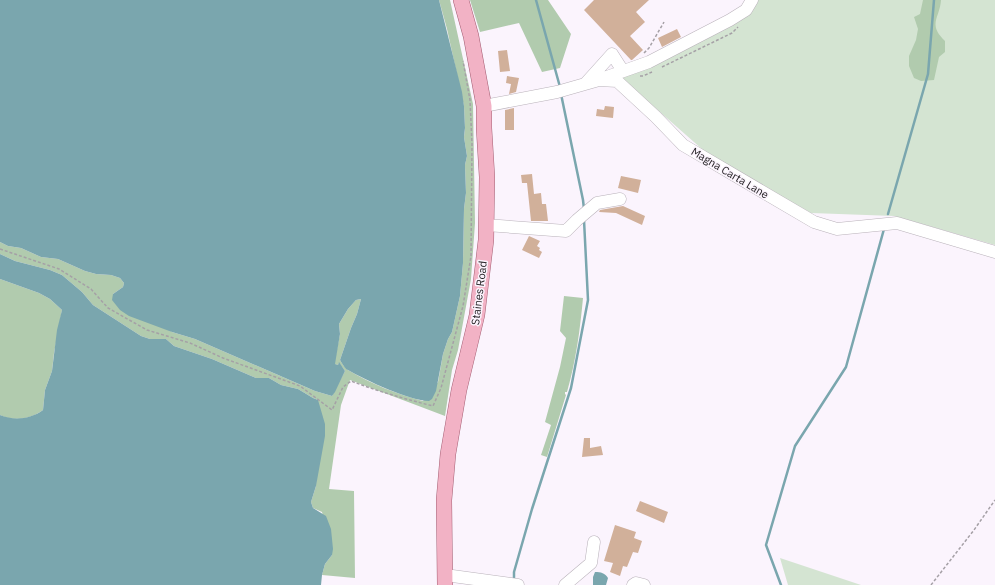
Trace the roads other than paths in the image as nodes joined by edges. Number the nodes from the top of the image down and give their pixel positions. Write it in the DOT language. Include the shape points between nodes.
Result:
graph roads {
  1 [pos="462,0"];
  2 [pos="752,0"];
  3 [pos="619,73"];
  4 [pos="599,80"];
  5 [pos="585,84"];
  6 [pos="484,106"];
  7 [pos="620,199"];
  8 [pos="486,225"];
  9 [pos="995,252"];
  10 [pos="594,542"];
  11 [pos="445,580"];
  12 [pos="503,584"];
  13 [pos="518,585"];
  14 [pos="565,585"];
  15 [pos="633,585"];
  16 [pos="644,585"];
  1 -- 6 [label="main road, Staines Road"];
  2 -- 3 [label="street" via="746,10 730,20 649,62"];
  3 -- 4 [label="street"];
  3 -- 5 [label="street" via="621,68 612,54"];
  4 -- 5 [label="street, Magna Carta Lane"];
  4 -- 9 [label="street, Magna Carta Lane" via="617,80 683,145 814,222 837,228 897,223"];
  5 -- 6 [label="street, Magna Carta Lane"];
  6 -- 8 [label="main road, Staines Road"];
  7 -- 8 [label="street" via="597,203 566,231"];
  8 -- 11 [label="main road, Staines Road" via="477,315 448,454 444,500"];
  10 -- 14 [label="street" via="591,563"];
  11 -- 12 [label="street"];
  12 -- 13 [label="street"];
  15 -- 16 [label="street"];
}
